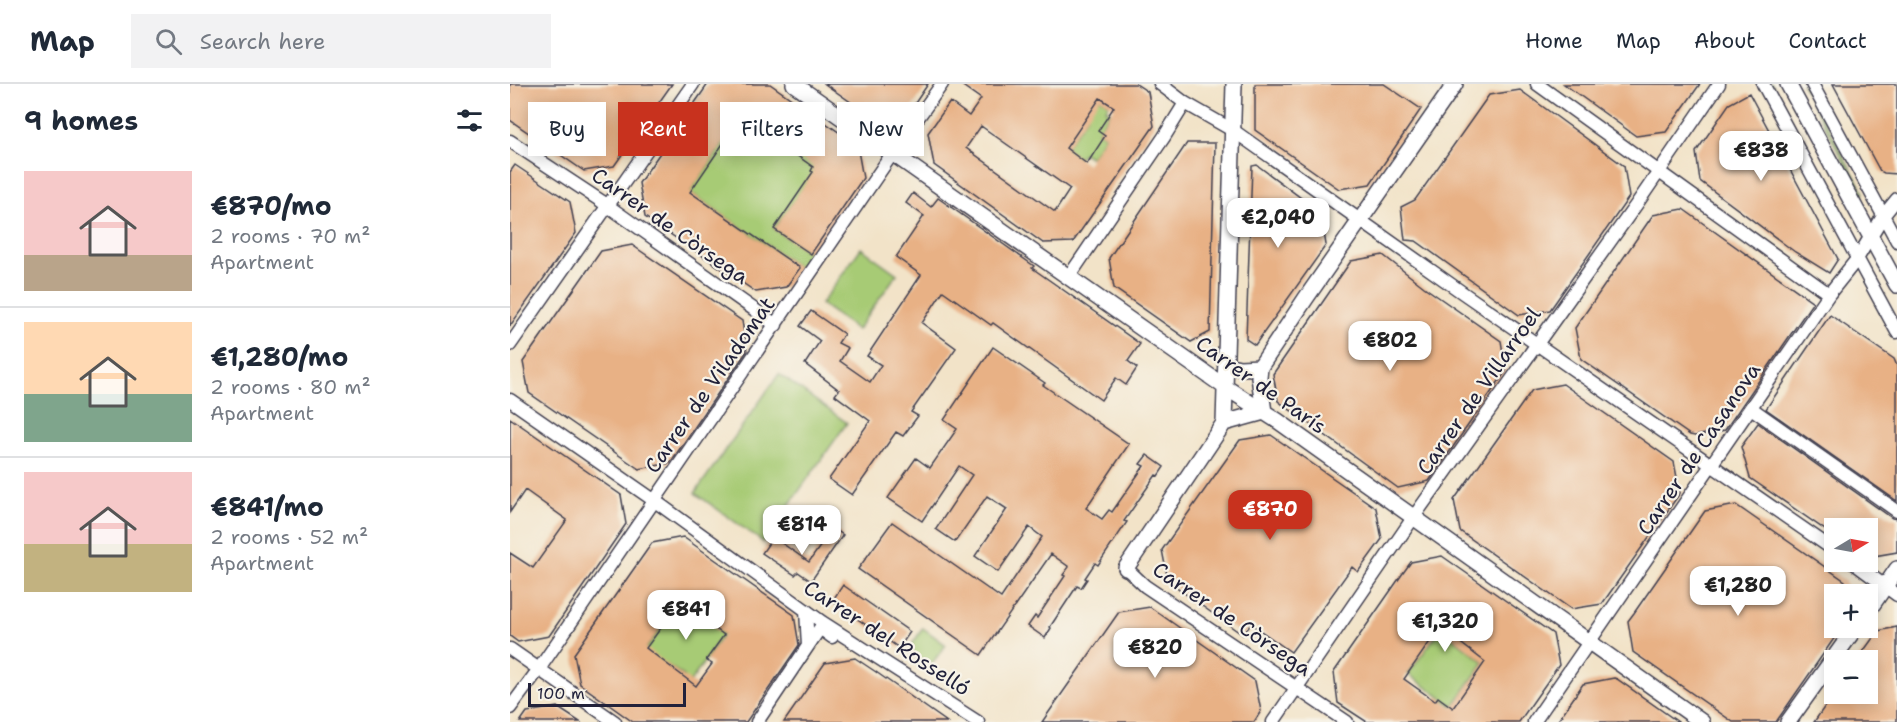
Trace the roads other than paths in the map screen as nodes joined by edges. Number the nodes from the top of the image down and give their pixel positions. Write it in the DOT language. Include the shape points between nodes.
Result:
graph roads {
  1 [pos="693,84"];
  2 [pos="942,84"];
  3 [pos="1160,84"];
  4 [pos="1234,84"];
  5 [pos="1455,84"];
  6 [pos="1537,84"];
  7 [pos="1719,84"];
  8 [pos="1763,84"];
  9 [pos="1788,84"];
  10 [pos="1812,84"];
  11 [pos="797,85"];
  12 [pos="1185,103"];
  13 [pos="924,109"];
  14 [pos="837,114"];
  15 [pos="1234,131"];
  16 [pos="510,141"];
  17 [pos="891,156"];
  18 [pos="895,156"];
  19 [pos="1658,172"];
  20 [pos="1897,199"];
  21 [pos="608,206"];
  22 [pos="1883,216"];
  23 [pos="1361,221"];
  24 [pos="1870,237"];
  25 [pos="1897,242"];
  26 [pos="1857,259"];
  27 [pos="1068,278"];
  28 [pos="1897,285"];
  29 [pos="1829,294"];
  30 [pos="776,325"];
  31 [pos="1897,332"];
  32 [pos="1537,344"];
  33 [pos="510,345"];
  34 [pos="1226,365"];
  35 [pos="1260,367"];
  36 [pos="1225,387"];
  37 [pos="510,400"];
  38 [pos="1751,408"];
  39 [pos="1264,412"];
  40 [pos="1224,423"];
  41 [pos="1712,465"];
  42 [pos="654,501"];
  43 [pos="1897,511"];
  44 [pos="1413,518"];
  45 [pos="1824,543"];
  46 [pos="1126,568"];
  47 [pos="1897,569"];
  48 [pos="1866,572"];
  49 [pos="1891,590"];
  50 [pos="1878,602"];
  51 [pos="802,611"];
  52 [pos="820,628"];
  53 [pos="1848,638"];
  54 [pos="1590,642"];
  55 [pos="808,646"];
  56 [pos="510,649"];
  57 [pos="856,651"];
  58 [pos="539,669"];
  59 [pos="1297,687"];
  60 [pos="510,708"];
  61 [pos="615,722"];
  62 [pos="757,722"];
  63 [pos="978,722"];
  64 [pos="1273,722"];
  65 [pos="1347,722"];
  66 [pos="1534,722"];
  67 [pos="1702,722"];
  68 [pos="1788,722"];
  1 -- 21 [label="street"];
  2 -- 13 [label="street, Carrer de Viladomat"];
  3 -- 12 [label="street"];
  4 -- 15 [label="main road"];
  5 -- 23 [label="main road"];
  6 -- 19 [label="street"];
  7 -- 19 [label="street, Carrer de Villarroel"];
  8 -- 26 [label="street"];
  9 -- 24 [label="main road"];
  10 -- 22 [label="street"];
  11 -- 14 [label="main road, Carrer de París"];
  12 -- 15 [label="street"];
  12 -- 27 [label="street"];
  15 -- 23 [label="street"];
  15 -- 34 [label="main road"];
  16 -- 21 [label="street, Carrer de Còrsega"];
  17 -- 30 [label="street, Carrer de Viladomat"];
  18 -- 27 [label="main road, Carrer de París"];
  19 -- 29 [label="street"];
  19 -- 32 [label="street, Carrer de Villarroel"];
  20 -- 22 [label="street, Carrer de Casanova"];
  21 -- 30 [label="street, Carrer de Còrsega"];
  21 -- 33 [label="street"];
  22 -- 24 [label="street, Carrer de Casanova"];
  22 -- 25 [label="street"];
  23 -- 32 [label="street"];
  23 -- 35 [label="main road"];
  24 -- 26 [label="street, Carrer de Casanova"];
  24 -- 28 [label="main road"];
  26 -- 29 [label="street, Carrer de Casanova"];
  26 -- 31 [label="street"];
  27 -- 36 [label="main road, Carrer de París"];
  29 -- 38 [label="street, Carrer de Casanova"];
  30 -- 42 [label="street, Carrer de Viladomat"];
  32 -- 41 [label="street"];
  32 -- 44 [label="street, Carrer de Villarroel"];
  34 -- 35 [label="main road"];
  34 -- 36 [label="main road"];
  35 -- 39 [label="main road"];
  36 -- 39 [label="main road, Carrer de París"];
  36 -- 40 [label="main road"];
  37 -- 42 [label="street, Carrer del Rosselló"];
  38 -- 41 [label="street, Carrer de Casanova"];
  38 -- 43 [label="street"];
  39 -- 40 [label="main road"];
  39 -- 44 [label="main road, Carrer de París"];
  40 -- 46 [label="main road"];
  41 -- 45 [label="street"];
  41 -- 54 [label="street, Carrer de Casanova"];
  42 -- 51 [label="street, Carrer del Rosselló"];
  42 -- 58 [label="street, Carrer de Viladomat"];
  44 -- 54 [label="main road, Carrer de París"];
  44 -- 59 [label="street, Carrer de Villarroel"];
  46 -- 59 [label="street, Carrer de Còrsega" via="1145,586"];
  47 -- 49 [label="main road"];
  48 -- 49 [label="street"];
  49 -- 50 [label="main road"];
  51 -- 52 [label="street"];
  51 -- 55 [label="street"];
  51 -- 63 [label="street, Carrer del Rosselló"];
  52 -- 55 [label="street"];
  52 -- 57 [label="street"];
  53 -- 68 [label="main road"];
  54 -- 66 [label="street, Carrer de Casanova"];
  54 -- 67 [label="main road, Carrer de París"];
  55 -- 62 [label="street"];
  56 -- 58 [label="street"];
  58 -- 60 [label="street, Carrer de Viladomat"];
  58 -- 61 [label="street"];
  59 -- 64 [label="street, Carrer de Villarroel"];
  59 -- 65 [label="street, Carrer de Còrsega"];
}
